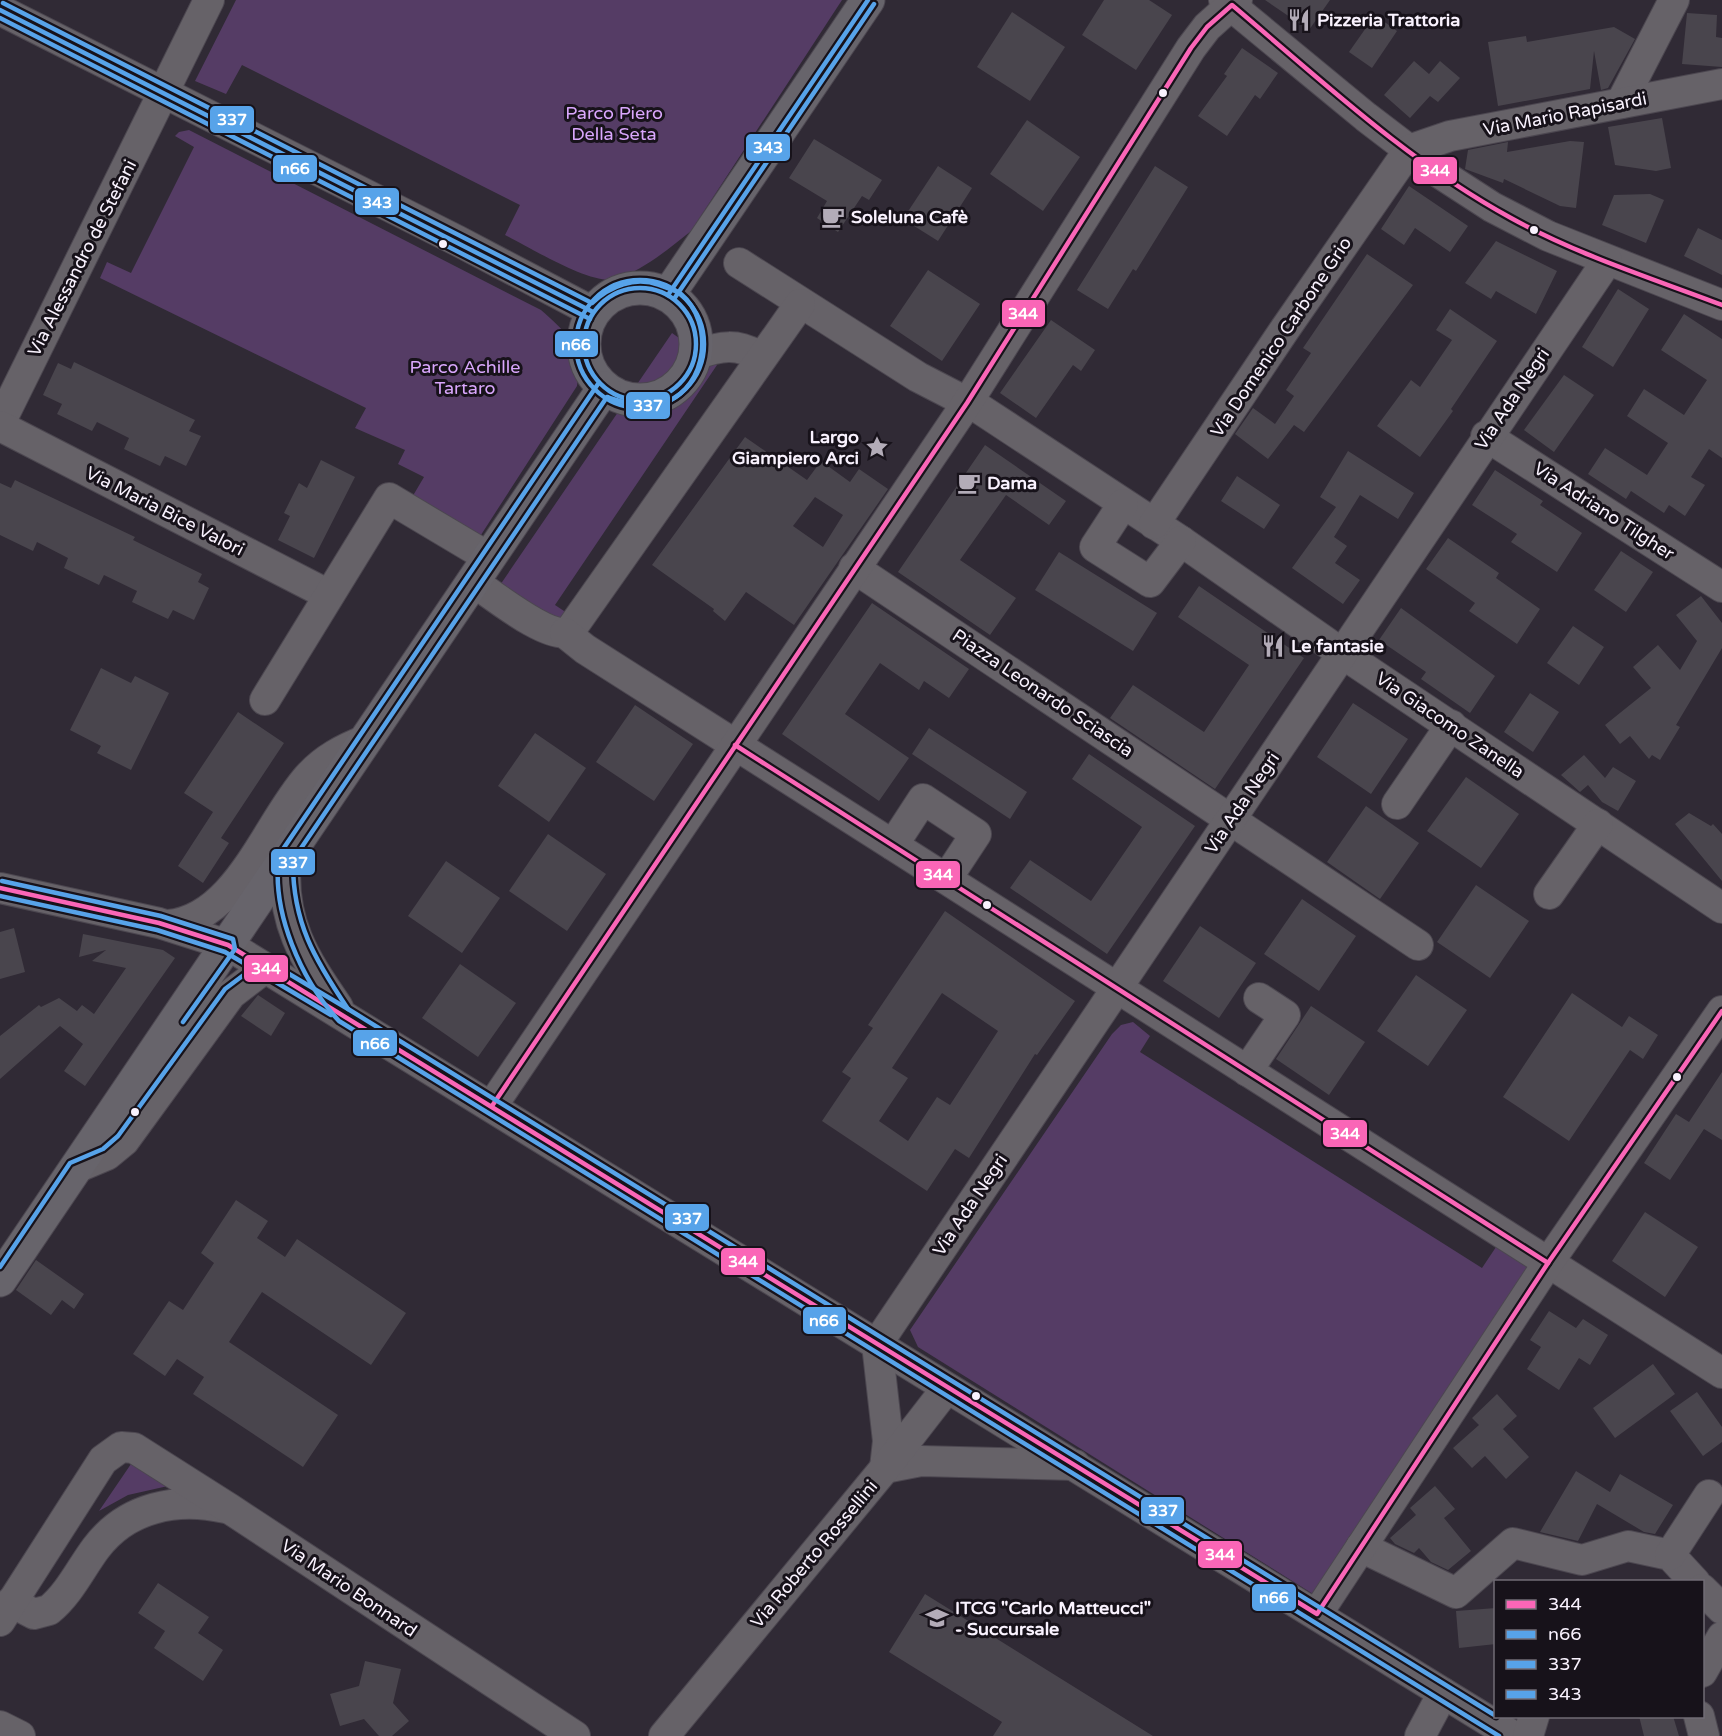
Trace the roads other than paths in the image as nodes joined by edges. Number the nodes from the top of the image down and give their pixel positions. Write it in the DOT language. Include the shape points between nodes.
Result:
graph roads {
  1 [pos="209,0"];
  2 [pos="868,0"];
  3 [pos="1674,0"];
  4 [pos="1231,2"];
  5 [pos="0,10"];
  6 [pos="1722,84"];
  7 [pos="164,92"];
  8 [pos="1621,103"];
  9 [pos="1409,150"];
  10 [pos="1606,261"];
  11 [pos="739,263"];
  12 [pos="668,295"];
  13 [pos="800,304"];
  14 [pos="1722,305"];
  15 [pos="593,312"];
  16 [pos="695,354"];
  17 [pos="761,358"];
  18 [pos="604,388"];
  19 [pos="967,403"];
  20 [pos="0,425"];
  21 [pos="1486,436"];
  22 [pos="1123,504"];
  23 [pos="1154,524"];
  24 [pos="1181,541"];
  25 [pos="854,568"];
  26 [pos="480,569"];
  27 [pos="1722,587"];
  28 [pos="329,595"];
  29 [pos="565,633"];
  30 [pos="1343,654"];
  31 [pos="265,700"];
  32 [pos="1451,725"];
  33 [pos="366,740"];
  34 [pos="735,745"];
  35 [pos="1397,804"];
  36 [pos="1231,819"];
  37 [pos="1598,825"];
  38 [pos="893,845"];
  39 [pos="286,858"];
  40 [pos="947,878"];
  41 [pos="0,888"];
  42 [pos="1549,894"];
  43 [pos="1722,908"];
  44 [pos="168,925"];
  45 [pos="228,945"];
  46 [pos="1418,945"];
  47 [pos="265,968"];
  48 [pos="1118,989"];
  49 [pos="1259,998"];
  50 [pos="1722,1011"];
  51 [pos="343,1015"];
  52 [pos="1247,1071"];
  53 [pos="492,1106"];
  54 [pos="76,1168"];
  55 [pos="1548,1263"];
  56 [pos="0,1280"];
  57 [pos="877,1344"];
  58 [pos="1722,1373"];
  59 [pos="947,1388"];
  60 [pos="1076,1465"];
  61 [pos="885,1468"];
  62 [pos="1708,1495"];
  63 [pos="230,1509"];
  64 [pos="1361,1547"];
  65 [pos="1670,1555"];
  66 [pos="1694,1580"];
  67 [pos="1704,1591"];
  68 [pos="1722,1610"];
  69 [pos="5,1612"];
  70 [pos="1317,1614"];
  71 [pos="1722,1637"];
  72 [pos="1704,1668"];
  73 [pos="1443,1693"];
  74 [pos="1533,1718"];
  75 [pos="0,1726"];
  76 [pos="20,1736"];
  77 [pos="575,1736"];
  78 [pos="664,1736"];
  79 [pos="1420,1736"];
  80 [pos="1513,1736"];
  81 [pos="1528,1736"];
  1 -- 7 [label="street, Via Alessandro de Stefani"];
  2 -- 12 [label="main road"];
  3 -- 8 [label="street"];
  4 -- 9 [label="street"];
  4 -- 19 [label="street" via="1191,48"];
  5 -- 7 [label="street"];
  6 -- 8 [label="street, Via Mario Rapisardi"];
  7 -- 15 [label="street"];
  7 -- 20 [label="street, Via Alessandro de Stefani"];
  8 -- 9 [label="street, Via Mario Rapisardi" via="1450,136"];
  9 -- 10 [label="street" via="1512,218"];
  9 -- 23 [label="street, Via Domenico Carbone Grio"];
  10 -- 14 [label="street"];
  10 -- 21 [label="street, Via Ada Negri"];
  11 -- 13 [label="street"];
  12 -- 15 [label="main road" via="643,288 630,289 605,300"];
  12 -- 16 [label="main road" via="688,315 696,341"];
  13 -- 17 [label="street"];
  13 -- 19 [label="street"];
  15 -- 18 [label="main road" via="584,334 584,348 591,374"];
  16 -- 17 [label="street" via="732,345"];
  16 -- 18 [label="main road" via="684,379 663,396 636,401"];
  17 -- 29 [label="street" via="573,628"];
  18 -- 26 [label="main road"];
  19 -- 22 [label="street, Via Giacomo Zanella"];
  19 -- 25 [label="street"];
  20 -- 28 [label="street, Via Maria Bice Valori"];
  21 -- 27 [label="street, Via Adriano Tilgher"];
  21 -- 30 [label="street, Via Ada Negri"];
  22 -- 23 [label="street, Via Giacomo Zanella"];
  22 -- 24 [label="street" via="1095,547 1150,582"];
  23 -- 24 [label="street, Via Giacomo Zanella"];
  24 -- 30 [label="street, Via Giacomo Zanella"];
  25 -- 34 [label="street"];
  25 -- 36 [label="street, Piazza Leonardo Sciascia"];
  26 -- 28 [label="street" via="389,498"];
  26 -- 29 [label="street" via="535,622"];
  26 -- 33 [label="main road"];
  28 -- 31 [label="street"];
  29 -- 34 [label="street"];
  30 -- 32 [label="street, Via Giacomo Zanella"];
  30 -- 36 [label="street, Via Ada Negri"];
  32 -- 35 [label="street"];
  32 -- 37 [label="street, Via Giacomo Zanella"];
  33 -- 39 [label="main road"];
  33 -- 44 [label="street" via="330,757 308,777 220,900 191,920"];
  34 -- 38 [label="street"];
  34 -- 53 [label="street"];
  36 -- 46 [label="street, Piazza Leonardo Sciascia"];
  36 -- 48 [label="street, Via Ada Negri"];
  37 -- 42 [label="street"];
  37 -- 43 [label="street, Via Giacomo Zanella"];
  38 -- 40 [label="street"];
  38 -- 40 [label="street" via="923,799 976,834"];
  39 -- 45 [label="main road"];
  39 -- 51 [label="street" via="285,894 295,936"];
  40 -- 48 [label="street"];
  41 -- 44 [label="street"];
  44 -- 45 [label="street"];
  45 -- 47 [label="street"];
  45 -- 54 [label="main road"];
  47 -- 51 [label="street"];
  47 -- 54 [label="street" via="231,994 124,1141 107,1155"];
  48 -- 52 [label="street"];
  48 -- 57 [label="street, Via Ada Negri"];
  49 -- 52 [label="street" via="1285,1015"];
  50 -- 55 [label="street"];
  51 -- 53 [label="street"];
  52 -- 55 [label="street"];
  53 -- 57 [label="street"];
  54 -- 56 [label="main road"];
  55 -- 58 [label="street"];
  55 -- 64 [label="street"];
  57 -- 59 [label="street"];
  57 -- 61 [label="street, Via Roberto Rossellini" via="888,1441"];
  59 -- 60 [label="street"];
  59 -- 61 [label="street"];
  60 -- 61 [label="street" via="921,1461"];
  60 -- 70 [label="street"];
  61 -- 78 [label="street, Via Roberto Rossellini"];
  62 -- 65 [label="street"];
  63 -- 69 [label="street" via="177,1504 132,1515 104,1538 49,1610 34,1614"];
  63 -- 69 [label="street, Via Mario Bonnard" via="142,1452 121,1447 103,1460"];
  63 -- 77 [label="street, Via Mario Bonnard"];
  64 -- 65 [label="street" via="1456,1593 1513,1543 1582,1560 1628,1546"];
  64 -- 70 [label="street"];
  65 -- 66 [label="street"];
  67 -- 68 [label="street"];
  70 -- 73 [label="street"];
  71 -- 72 [label="street"];
  73 -- 79 [label="street"];
  73 -- 80 [label="street"];
  74 -- 81 [label="street"];
  75 -- 76 [label="street"];
}
